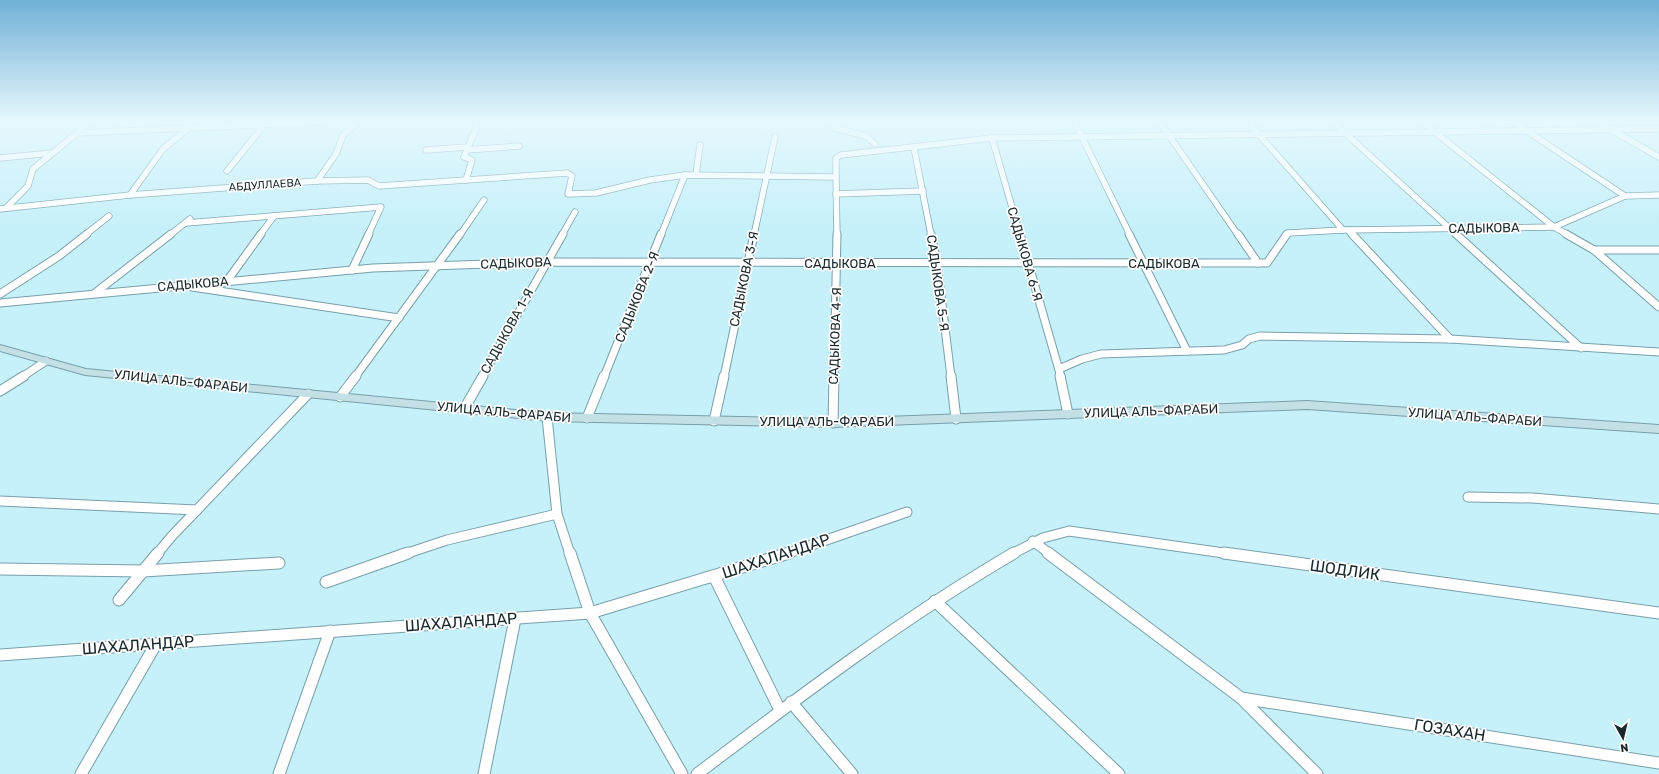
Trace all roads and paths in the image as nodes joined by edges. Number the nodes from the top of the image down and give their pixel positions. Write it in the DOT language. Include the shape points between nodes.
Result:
graph roads {
  1 [pos="48,157"];
  2 [pos="156,157"];
  3 [pos="238,157"];
  4 [pos="334,157"];
  5 [pos="464,157"];
  6 [pos="698,157"];
  7 [pos="771,157"];
  8 [pos="837,157"];
  9 [pos="916,157"];
  10 [pos="997,157"];
  11 [pos="1093,157"];
  12 [pos="1185,157"];
  13 [pos="1280,157"];
  14 [pos="1372,157"];
  15 [pos="1467,157"];
  16 [pos="1568,157"];
  17 [pos="227,171"];
  18 [pos="685,175"];
  19 [pos="696,175"];
  20 [pos="767,176"];
  21 [pos="836,176"];
  22 [pos="466,180"];
  23 [pos="317,181"];
  24 [pos="922,191"];
  25 [pos="836,194"];
  26 [pos="130,195"];
  27 [pos="1659,195"];
  28 [pos="1625,196"];
  29 [pos="484,200"];
  30 [pos="3,208"];
  31 [pos="575,212"];
  32 [pos="109,216"];
  33 [pos="274,216"];
  34 [pos="1554,227"];
  35 [pos="1448,228"];
  36 [pos="1346,230"];
  37 [pos="1594,250"];
  38 [pos="1659,250"];
  39 [pos="546,262"];
  40 [pos="651,262"];
  41 [pos="747,262"];
  42 [pos="838,262"];
  43 [pos="937,263"];
  44 [pos="1027,263"];
  45 [pos="1143,263"];
  46 [pos="1258,263"];
  47 [pos="438,266"];
  48 [pos="352,270"];
  49 [pos="227,281"];
  50 [pos="179,286"];
  51 [pos="95,293"];
  52 [pos="0,294"];
  53 [pos="0,303"];
  54 [pos="1659,307"];
  55 [pos="399,318"];
  56 [pos="1450,339"];
  57 [pos="0,348"];
  58 [pos="1581,348"];
  59 [pos="1187,352"];
  60 [pos="1659,352"];
  61 [pos="46,361"];
  62 [pos="1059,369"];
  63 [pos="0,391"];
  64 [pos="308,394"];
  65 [pos="340,397"];
  66 [pos="464,409"];
  67 [pos="1068,414"];
  68 [pos="547,417"];
  69 [pos="587,418"];
  70 [pos="956,419"];
  71 [pos="714,421"];
  72 [pos="833,422"];
  73 [pos="1659,429"];
  74 [pos="1468,497"];
  75 [pos="0,501"];
  76 [pos="1659,509"];
  77 [pos="197,510"];
  78 [pos="908,512"];
  79 [pos="557,514"];
  80 [pos="1033,541"];
  81 [pos="279,563"];
  82 [pos="0,569"];
  83 [pos="142,571"];
  84 [pos="714,576"];
  85 [pos="326,582"];
  86 [pos="118,600"];
  87 [pos="935,601"];
  88 [pos="1659,613"];
  89 [pos="590,614"];
  90 [pos="515,619"];
  91 [pos="330,631"];
  92 [pos="156,644"];
  93 [pos="0,655"];
  94 [pos="1241,698"];
  95 [pos="791,702"];
  96 [pos="780,710"];
  97 [pos="1659,763"];
  98 [pos="81,774"];
  99 [pos="279,774"];
  100 [pos="484,774"];
  101 [pos="682,774"];
  102 [pos="698,774"];
  103 [pos="852,774"];
  104 [pos="1119,774"];
  105 [pos="1317,774"];
  1 -- 30 [label="street" via="33,169 28,185"];
  2 -- 26 [label="street"];
  3 -- 17 [label="street"];
  4 -- 23 [label="street"];
  5 -- 22 [label="street" via="472,160"];
  6 -- 19 [label="street"];
  7 -- 20 [label="street, САДЫКОВА 3-Я"];
  8 -- 21 [label="street"];
  9 -- 24 [label="street, САДЫКОВА 5-Я"];
  10 -- 44 [label="street, САДЫКОВА 6-Я"];
  11 -- 45 [label="street"];
  12 -- 46 [label="street"];
  13 -- 36 [label="street"];
  14 -- 35 [label="street"];
  15 -- 34 [label="street"];
  16 -- 28 [label="street"];
  18 -- 19 [label="street, АБДУЛЛАЕВА"];
  18 -- 22 [label="street, АБДУЛЛАЕВА" via="574,195 568,194 572,176 567,173"];
  18 -- 40 [label="street, САДЫКОВА 2-Я"];
  19 -- 20 [label="street, АБДУЛЛАЕВА"];
  20 -- 21 [label="street, АБДУЛЛАЕВА"];
  20 -- 41 [label="street, САДЫКОВА 3-Я"];
  21 -- 25 [label="street, САДЫКОВА 4-Я"];
  22 -- 23 [label="street, АБДУЛЛАЕВА" via="380,186 368,180"];
  23 -- 26 [label="street, АБДУЛЛАЕВА"];
  24 -- 25 [label="street"];
  24 -- 43 [label="street, САДЫКОВА 5-Я"];
  25 -- 42 [label="street, САДЫКОВА 4-Я"];
  26 -- 30 [label="street, АБДУЛЛАЕВА"];
  27 -- 28 [label="street, САДЫКОВА"];
  28 -- 34 [label="street, САДЫКОВА"];
  29 -- 47 [label="street"];
  31 -- 39 [label="street, САДЫКОВА 1-Я"];
  32 -- 52 [label="street" via="58,256"];
  33 -- 48 [label="street" via="381,207"];
  33 -- 49 [label="street"];
  33 -- 51 [label="street" via="188,221"];
  34 -- 35 [label="street, САДЫКОВА"];
  34 -- 37 [label="street"];
  35 -- 36 [label="street, САДЫКОВА"];
  35 -- 58 [label="street"];
  36 -- 46 [label="street, САДЫКОВА" via="1288,233 1267,263"];
  36 -- 56 [label="street"];
  37 -- 38 [label="street"];
  37 -- 54 [label="street"];
  39 -- 40 [label="street, САДЫКОВА"];
  39 -- 47 [label="street, САДЫКОВА"];
  39 -- 66 [label="street, САДЫКОВА 1-Я"];
  40 -- 41 [label="street, САДЫКОВА"];
  40 -- 69 [label="street, САДЫКОВА 2-Я"];
  41 -- 42 [label="street, САДЫКОВА"];
  41 -- 71 [label="street, САДЫКОВА 3-Я"];
  42 -- 43 [label="street, САДЫКОВА"];
  42 -- 72 [label="street, САДЫКОВА 4-Я"];
  43 -- 44 [label="street, САДЫКОВА"];
  43 -- 70 [label="street, САДЫКОВА 5-Я"];
  44 -- 45 [label="street, САДЫКОВА"];
  44 -- 62 [label="street, САДЫКОВА 6-Я"];
  45 -- 46 [label="street, САДЫКОВА"];
  45 -- 59 [label="street"];
  47 -- 48 [label="street, САДЫКОВА"];
  47 -- 55 [label="street"];
  48 -- 49 [label="street, САДЫКОВА"];
  49 -- 50 [label="street, САДЫКОВА"];
  50 -- 51 [label="street, САДЫКОВА"];
  50 -- 55 [label="street"];
  51 -- 53 [label="street, САДЫКОВА"];
  55 -- 65 [label="street"];
  56 -- 58 [label="street"];
  56 -- 59 [label="street" via="1260,336 1224,350"];
  57 -- 61 [label="main road, УЛИЦА АЛЬ-ФАРАБИ"];
  58 -- 60 [label="street"];
  59 -- 62 [label="street" via="1101,354"];
  61 -- 63 [label="street"];
  61 -- 64 [label="main road, УЛИЦА АЛЬ-ФАРАБИ" via="85,372"];
  62 -- 67 [label="street, САДЫКОВА 6-Я"];
  64 -- 65 [label="main road, УЛИЦА АЛЬ-ФАРАБИ"];
  64 -- 77 [label="street"];
  65 -- 66 [label="main road, УЛИЦА АЛЬ-ФАРАБИ"];
  66 -- 68 [label="main road, УЛИЦА АЛЬ-ФАРАБИ"];
  67 -- 70 [label="main road, УЛИЦА АЛЬ-ФАРАБИ"];
  67 -- 73 [label="main road, УЛИЦА АЛЬ-ФАРАБИ" via="1307,405"];
  68 -- 69 [label="main road, УЛИЦА АЛЬ-ФАРАБИ"];
  68 -- 79 [label="street"];
  69 -- 71 [label="main road, УЛИЦА АЛЬ-ФАРАБИ"];
  70 -- 72 [label="main road, УЛИЦА АЛЬ-ФАРАБИ"];
  71 -- 72 [label="main road, УЛИЦА АЛЬ-ФАРАБИ"];
  74 -- 76 [label="street" via="1533,498"];
  75 -- 77 [label="street"];
  77 -- 83 [label="street"];
  78 -- 84 [label="street, ШАХАЛАНДАР"];
  79 -- 85 [label="street" via="448,540 372,564"];
  79 -- 89 [label="street"];
  80 -- 87 [label="street, ШОДЛИК"];
  80 -- 88 [label="street, ШОДЛИК" via="1069,532"];
  80 -- 94 [label="street"];
  81 -- 83 [label="street"];
  82 -- 83 [label="street"];
  83 -- 86 [label="street"];
  84 -- 89 [label="street, ШАХАЛАНДАР"];
  84 -- 96 [label="street"];
  87 -- 95 [label="street, ШОДЛИК"];
  87 -- 104 [label="street"];
  89 -- 90 [label="street, ШАХАЛАНДАР"];
  89 -- 101 [label="street"];
  90 -- 91 [label="street, ШАХАЛАНДАР"];
  90 -- 100 [label="street"];
  91 -- 92 [label="street, ШАХАЛАНДАР"];
  91 -- 99 [label="street"];
  92 -- 93 [label="street, ШАХАЛАНДАР"];
  92 -- 98 [label="street"];
  94 -- 97 [label="street, ГОЗАХАН"];
  94 -- 105 [label="street"];
  95 -- 96 [label="street, ШОДЛИК"];
  95 -- 103 [label="street"];
  96 -- 102 [label="street, ШОДЛИК"];
}
